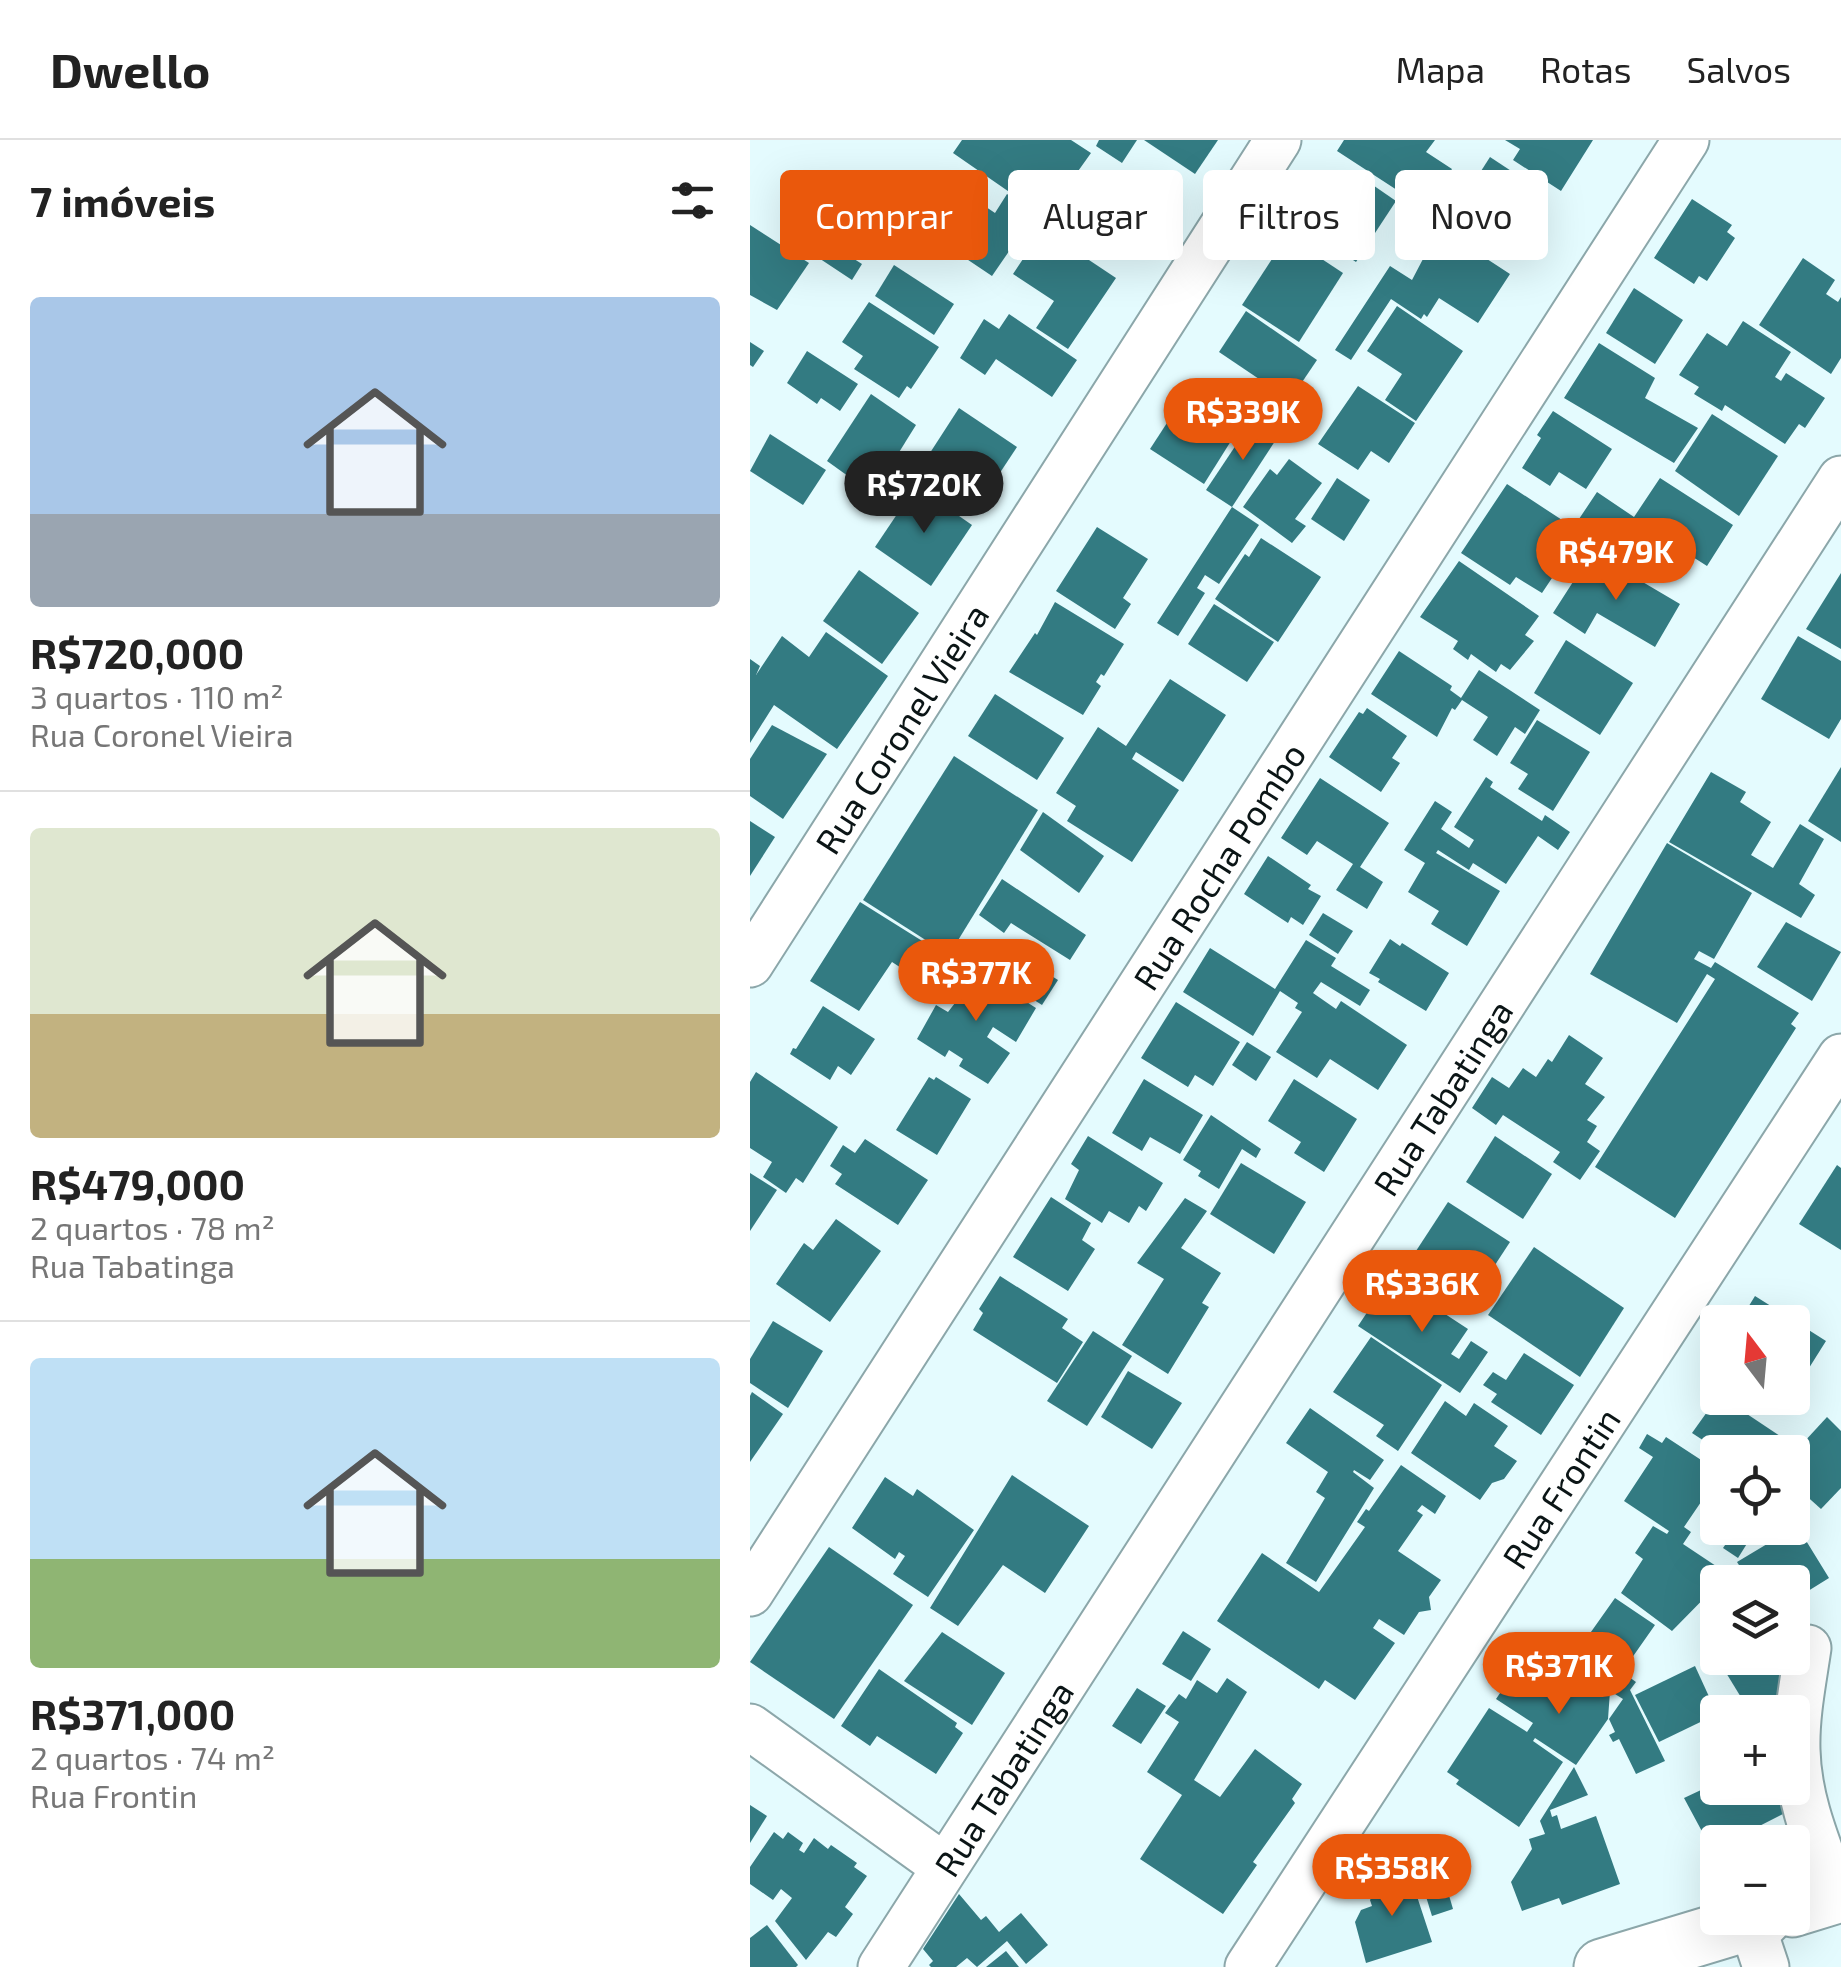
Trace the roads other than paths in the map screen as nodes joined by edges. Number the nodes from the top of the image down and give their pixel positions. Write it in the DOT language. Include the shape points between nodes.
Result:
graph roads {
  1 [pos="1278,140"];
  2 [pos="1686,140"];
  3 [pos="1841,479"];
  4 [pos="750,964"];
  5 [pos="1841,1057"];
  6 [pos="750,1594"];
  7 [pos="1804,1675"];
  8 [pos="750,1727"];
  9 [pos="1807,1825"];
  10 [pos="945,1867"];
  11 [pos="1724,1935"];
  12 [pos="880,1967"];
  13 [pos="1248,1967"];
  14 [pos="1602,1967"];
  1 -- 4 [label="street, Rua Coronel Vieira"];
  2 -- 6 [label="street, Rua Rocha Pombo"];
  3 -- 10 [label="street, Rua Tabatinga"];
  5 -- 13 [label="street, Rua Frontin"];
  7 -- 9 [label="street" via="1798,1768"];
  8 -- 10 [label="street"];
  10 -- 12 [label="street, Rua Tabatinga"];
  11 -- 14 [label="main road"];
}
